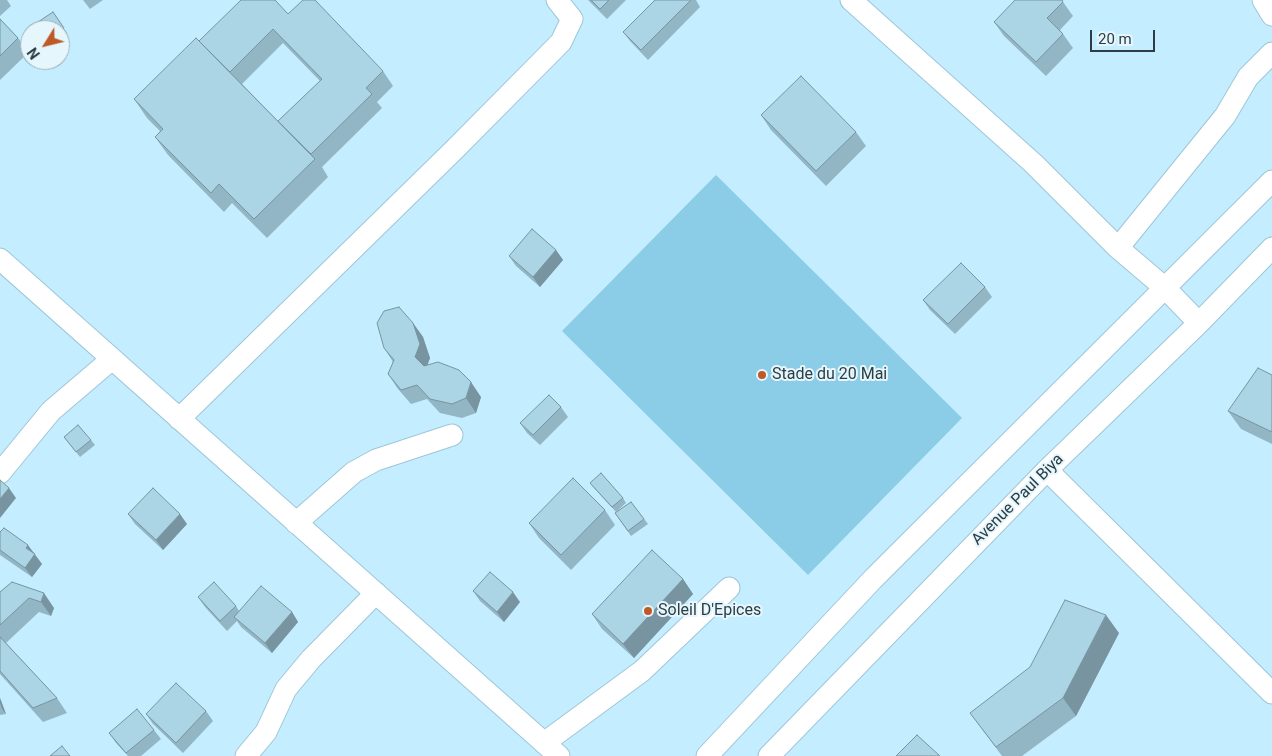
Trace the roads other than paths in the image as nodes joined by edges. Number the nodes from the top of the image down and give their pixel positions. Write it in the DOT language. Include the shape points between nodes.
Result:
graph roads {
  1 [pos="557,0"];
  2 [pos="851,0"];
  3 [pos="1263,0"];
  4 [pos="1272,15"];
  5 [pos="1272,53"];
  6 [pos="1272,181"];
  7 [pos="1118,248"];
  8 [pos="1272,248"];
  9 [pos="0,259"];
  10 [pos="1165,288"];
  11 [pos="1199,323"];
  12 [pos="112,359"];
  13 [pos="179,419"];
  14 [pos="452,436"];
  15 [pos="1047,470"];
  16 [pos="0,473"];
  17 [pos="296,522"];
  18 [pos="729,588"];
  19 [pos="376,593"];
  20 [pos="1270,687"];
  21 [pos="552,749"];
  22 [pos="246,756"];
  23 [pos="707,756"];
  24 [pos="769,756"];
  1 -- 13 [label="street" via="572,19 562,42"];
  2 -- 7 [label="street" via="1034,164"];
  3 -- 4 [label="street"];
  5 -- 7 [label="street" via="1248,76 1225,116"];
  6 -- 10 [label="street"];
  7 -- 10 [label="street"];
  8 -- 11 [label="street, Avenue Paul Biya"];
  9 -- 12 [label="street"];
  10 -- 11 [label="street"];
  10 -- 23 [label="street" via="874,579"];
  11 -- 15 [label="street, Avenue Paul Biya"];
  12 -- 13 [label="street"];
  12 -- 16 [label="street" via="51,411"];
  13 -- 17 [label="street"];
  14 -- 17 [label="street" via="376,460 354,472"];
  15 -- 20 [label="street"];
  15 -- 24 [label="street, Avenue Paul Biya"];
  17 -- 19 [label="street"];
  18 -- 21 [label="street" via="642,671"];
  19 -- 21 [label="street"];
  19 -- 22 [label="street" via="286,689 266,732"];
}
